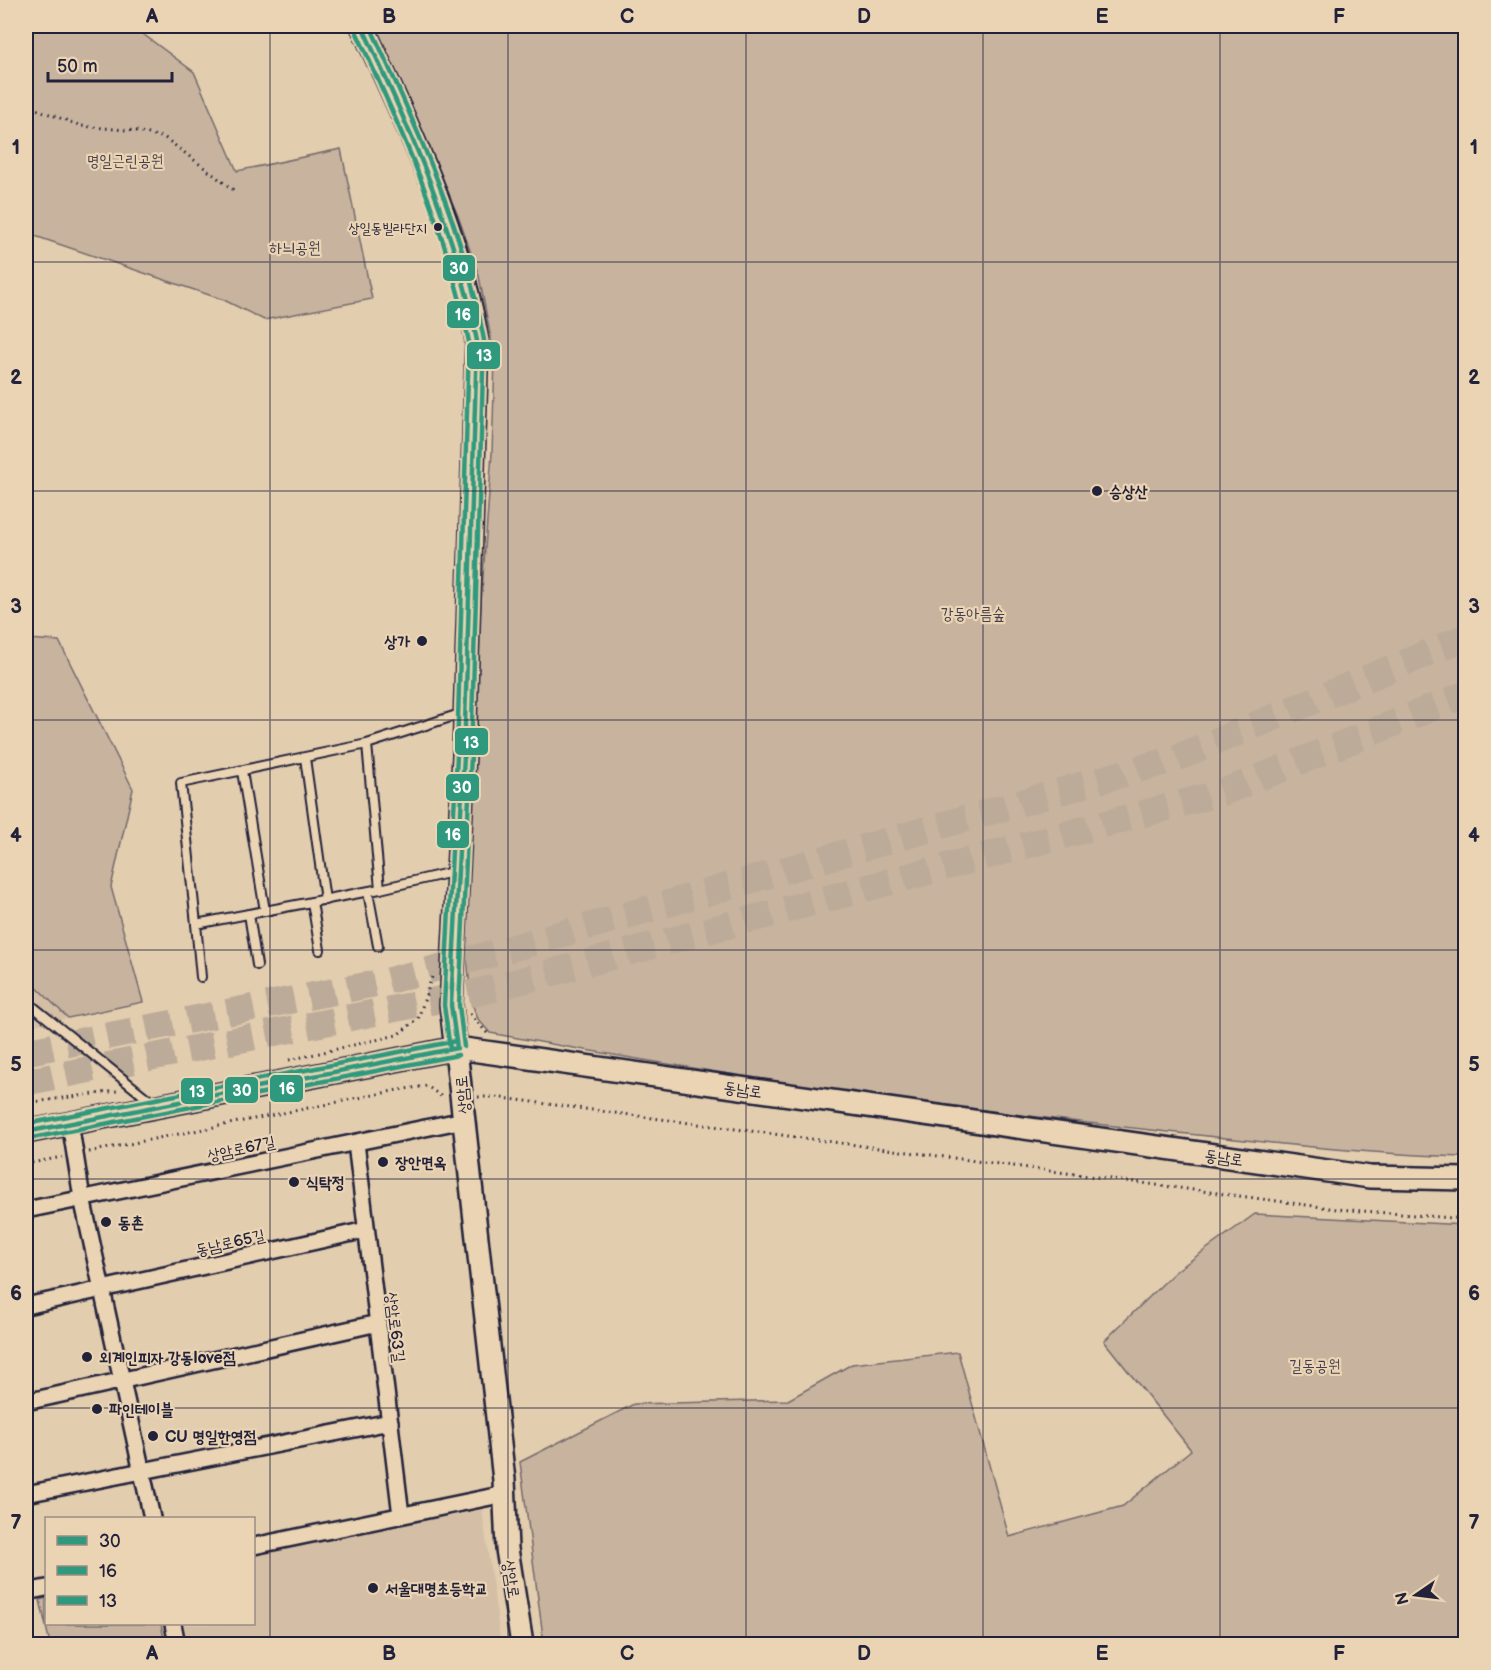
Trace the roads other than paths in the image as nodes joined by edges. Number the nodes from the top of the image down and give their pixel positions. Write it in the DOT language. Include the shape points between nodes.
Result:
graph roads {
  1 [pos="362,26"];
  2 [pos="463,713"];
  3 [pos="367,744"];
  4 [pos="305,758"];
  5 [pos="242,771"];
  6 [pos="453,872"];
  7 [pos="380,889"];
  8 [pos="368,892"];
  9 [pos="325,900"];
  10 [pos="312,902"];
  11 [pos="265,911"];
  12 [pos="249,914"];
  13 [pos="196,924"];
  14 [pos="378,946"];
  15 [pos="320,950"];
  16 [pos="257,966"];
  17 [pos="201,977"];
  18 [pos="26,1001"];
  19 [pos="457,1048"];
  20 [pos="158,1107"];
  21 [pos="464,1120"];
  22 [pos="69,1124"];
  23 [pos="26,1132"];
  24 [pos="356,1143"];
  25 [pos="1466,1179"];
  26 [pos="82,1198"];
  27 [pos="26,1210"];
  28 [pos="366,1230"];
  29 [pos="102,1289"];
  30 [pos="26,1306"];
  31 [pos="378,1323"];
  32 [pos="122,1379"];
  33 [pos="26,1402"];
  34 [pos="390,1422"];
  35 [pos="142,1470"];
  36 [pos="26,1494"];
  37 [pos="505,1494"];
  38 [pos="402,1515"];
  39 [pos="152,1517"];
  40 [pos="255,1546"];
  41 [pos="45,1588"];
  42 [pos="26,1592"];
  43 [pos="173,1625"];
  44 [pos="177,1644"];
  45 [pos="522,1644"];
  1 -- 2 [label="main road, 상암로" via="457,251 477,341"];
  2 -- 3 [label="lane"];
  2 -- 19 [label="main road, 상암로" via="451,1005"];
  3 -- 4 [label="lane"];
  3 -- 7 [label="lane"];
  4 -- 5 [label="lane"];
  4 -- 9 [label="lane"];
  5 -- 11 [label="lane"];
  5 -- 13 [label="lane" via="181,783"];
  6 -- 7 [label="lane"];
  7 -- 8 [label="lane"];
  8 -- 9 [label="lane"];
  8 -- 14 [label="lane"];
  9 -- 10 [label="lane"];
  10 -- 11 [label="lane"];
  10 -- 15 [label="lane"];
  11 -- 12 [label="lane"];
  12 -- 13 [label="lane"];
  12 -- 16 [label="lane"];
  13 -- 17 [label="lane"];
  18 -- 20 [label="lane"];
  19 -- 20 [label="main road, 동남로"];
  19 -- 21 [label="main road, 상암로" via="453,1098"];
  19 -- 25 [label="main road, 동남로" via="1370,1177"];
  20 -- 22 [label="main road, 동남로"];
  21 -- 24 [label="street, 상암로67길"];
  21 -- 37 [label="main road, 상암로"];
  22 -- 23 [label="main road, 동남로"];
  22 -- 26 [label="street"];
  24 -- 26 [label="street, 상암로67길"];
  24 -- 28 [label="street, 상암로63길"];
  26 -- 27 [label="street, 상암로67길"];
  26 -- 29 [label="street"];
  28 -- 29 [label="street, 동남로65길"];
  28 -- 31 [label="street, 상암로63길"];
  29 -- 30 [label="street, 동남로65길"];
  29 -- 32 [label="street"];
  31 -- 32 [label="street"];
  31 -- 34 [label="street, 상암로63길"];
  32 -- 33 [label="street"];
  32 -- 35 [label="street"];
  34 -- 35 [label="street"];
  34 -- 38 [label="street, 상암로63길"];
  35 -- 36 [label="street"];
  35 -- 39 [label="street"];
  37 -- 38 [label="street"];
  37 -- 45 [label="main road, 상암로" via="507,1549"];
  38 -- 40 [label="street"];
  41 -- 42 [label="street"];
  43 -- 44 [label="street"];
}
